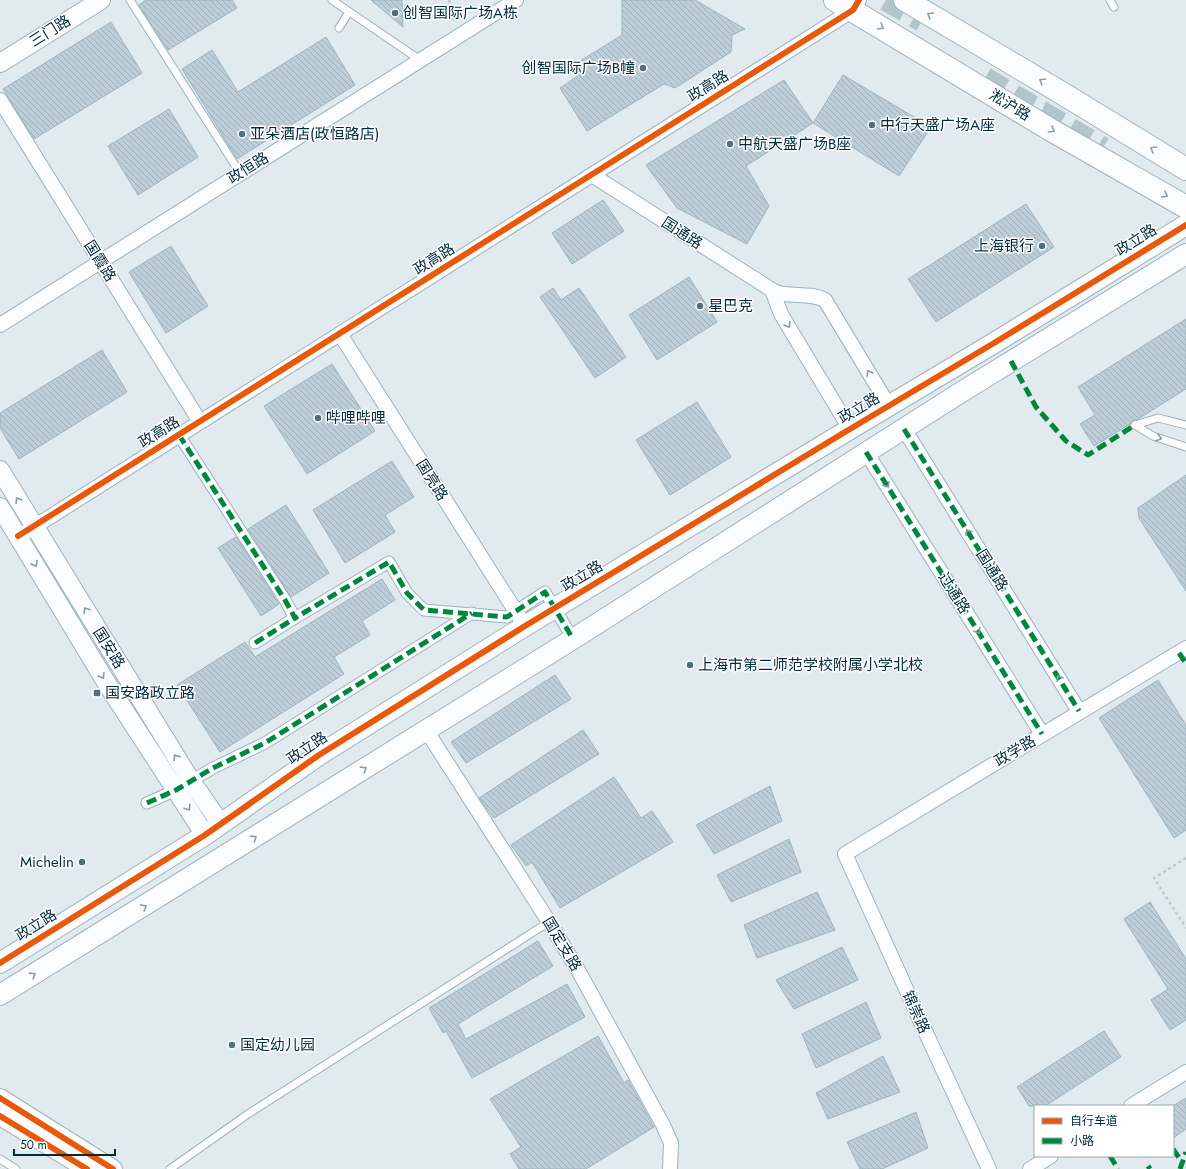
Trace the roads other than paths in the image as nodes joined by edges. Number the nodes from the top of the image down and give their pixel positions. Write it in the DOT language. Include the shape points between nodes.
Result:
graph roads {
  1 [pos="100,0"];
  2 [pos="130,0"];
  3 [pos="332,0"];
  4 [pos="516,0"];
  5 [pos="905,0"];
  6 [pos="849,3"];
  7 [pos="349,12"];
  8 [pos="339,28"];
  9 [pos="420,60"];
  10 [pos="0,63"];
  11 [pos="0,100"];
  12 [pos="1186,169"];
  13 [pos="240,173"];
  14 [pos="592,175"];
  15 [pos="1186,207"];
  16 [pos="1186,225"];
  17 [pos="1186,254"];
  18 [pos="100,261"];
  19 [pos="772,290"];
  20 [pos="0,325"];
  21 [pos="340,334"];
  22 [pos="889,406"];
  23 [pos="200,422"];
  24 [pos="1186,425"];
  25 [pos="850,429"];
  26 [pos="904,429"];
  27 [pos="179,435"];
  28 [pos="1186,446"];
  29 [pos="866,452"];
  30 [pos="0,470"];
  31 [pos="0,507"];
  32 [pos="34,526"];
  33 [pos="18,536"];
  34 [pos="554,609"];
  35 [pos="472,614"];
  36 [pos="295,618"];
  37 [pos="520,619"];
  38 [pos="573,639"];
  39 [pos="255,643"];
  40 [pos="1186,648"];
  41 [pos="1080,712"];
  42 [pos="426,730"];
  43 [pos="1042,734"];
  44 [pos="183,785"];
  45 [pos="148,803"];
  46 [pos="221,824"];
  47 [pos="205,835"];
  48 [pos="845,854"];
  49 [pos="549,922"];
  50 [pos="0,963"];
  51 [pos="0,995"];
  52 [pos="1186,1072"];
  53 [pos="0,1098"];
  54 [pos="1133,1105"];
  55 [pos="0,1116"];
  56 [pos="1049,1157"];
  57 [pos="0,1159"];
  58 [pos="16,1169"];
  59 [pos="87,1169"];
  60 [pos="113,1169"];
  61 [pos="170,1169"];
  62 [pos="670,1169"];
  63 [pos="989,1169"];
  64 [pos="1030,1169"];
  1 -- 10 [label="street, 三门路"];
  2 -- 13 [label="lane"];
  3 -- 7 [label="lane"];
  4 -- 9 [label="street, 政恒路"];
  12 -- 5 [label="main road, one-way"];
  6 -- 14 [label="street, 政高路"];
  6 -- 15 [label="main road, 淞沪路, one-way" via="1051,130"];
  7 -- 8 [label="lane"];
  7 -- 9 [label="lane"];
  9 -- 13 [label="street, 政恒路"];
  11 -- 18 [label="street, 国霞路"];
  13 -- 18 [label="street, 政恒路"];
  14 -- 19 [label="street, 国通路"];
  14 -- 21 [label="street, 政高路"];
  16 -- 22 [label="main road, 政立路"];
  17 -- 26 [label="main road"];
  18 -- 20 [label="street, 政恒路"];
  18 -- 23 [label="street, 国霞路"];
  22 -- 19 [label="street, 国通路, one-way" via="825,300 808,294 782,294"];
  19 -- 25 [label="street, one-way" via="781,314"];
  21 -- 23 [label="street, 政高路"];
  21 -- 37 [label="street, 国亮路"];
  22 -- 25 [label="main road, 政立路"];
  23 -- 27 [label="street, 政高路"];
  24 -- 28 [label="lane, one-way" via="1158,418 1135,425 1153,436"];
  25 -- 34 [label="main road, 政立路"];
  26 -- 29 [label="main road"];
  41 -- 26 [label="street, 国通路, one-way"];
  27 -- 32 [label="street, 政高路"];
  27 -- 36 [label="street"];
  29 -- 38 [label="main road"];
  29 -- 43 [label="street, 过通路, one-way"];
  32 -- 30 [label="street, 国安路, one-way"];
  31 -- 33 [label="street, 国安路"];
  32 -- 33 [label="street, 政高路"];
  44 -- 32 [label="street, 国安路, one-way"];
  33 -- 44 [label="street, 国安路, one-way" via="109,687"];
  34 -- 37 [label="main road, 政立路"];
  34 -- 38 [label="street"];
  35 -- 36 [label="street" via="424,610 407,593 389,562"];
  35 -- 37 [label="street"];
  35 -- 44 [label="street" via="265,743"];
  36 -- 39 [label="street"];
  37 -- 46 [label="main road, 政立路"];
  38 -- 42 [label="main road"];
  40 -- 41 [label="street, 政学路"];
  41 -- 43 [label="street, 政学路"];
  42 -- 49 [label="street, 国定支路"];
  51 -- 42 [label="main road, one-way"];
  43 -- 48 [label="street, 政学路"];
  44 -- 45 [label="street"];
  44 -- 46 [label="street, 国安路"];
  44 -- 47 [label="street, 国安路, one-way"];
  46 -- 47 [label="main road, 政立路"];
  47 -- 50 [label="main road, 政立路"];
  48 -- 63 [label="street, 锦崇路"];
  49 -- 61 [label="lane" via="248,1114"];
  49 -- 62 [label="street, 国定支路" via="663,1125 671,1143"];
  52 -- 54 [label="street"];
  53 -- 60 [label="street"];
  55 -- 59 [label="street"];
  56 -- 64 [label="street"];
  57 -- 58 [label="lane"];
}
